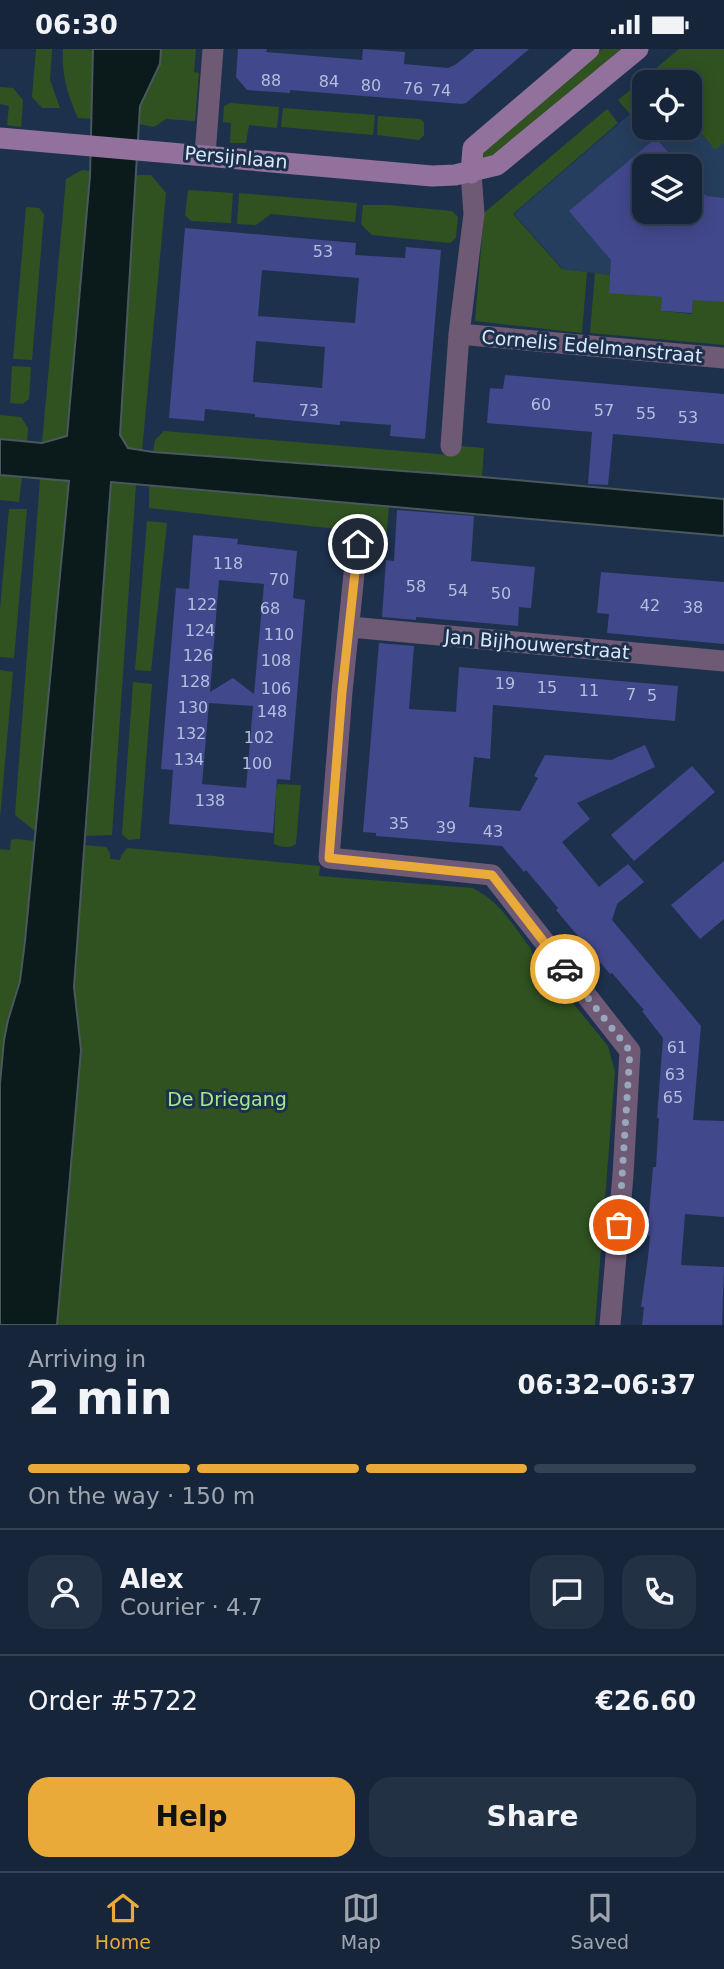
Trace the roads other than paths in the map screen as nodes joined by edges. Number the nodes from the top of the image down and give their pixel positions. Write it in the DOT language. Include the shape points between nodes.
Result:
graph roads {
  1 [pos="213,49"];
  2 [pos="589,49"];
  3 [pos="638,49"];
  4 [pos="0,138"];
  5 [pos="205,155"];
  6 [pos="471,173"];
  7 [pos="459,334"];
  8 [pos="724,358"];
  9 [pos="452,446"];
  10 [pos="358,544"];
  11 [pos="350,627"];
  12 [pos="724,661"];
  13 [pos="610,1325"];
  1 -- 5 [label="street"];
  2 -- 6 [label="street" via="473,148"];
  3 -- 6 [label="street, Persijnlaan" via="497,165"];
  4 -- 5 [label="street, Persijnlaan"];
  5 -- 6 [label="street, Persijnlaan" via="432,176"];
  6 -- 7 [label="street, Cornelis Edelmanstraat" via="474,214"];
  7 -- 8 [label="street, Cornelis Edelmanstraat"];
  7 -- 9 [label="street, Cornelis Edelmanstraat"];
  10 -- 11 [label="street"];
  11 -- 12 [label="street, Jan Bijhouwerstraat"];
  11 -- 13 [label="street" via="329,858 492,875 630,1051"];
}
